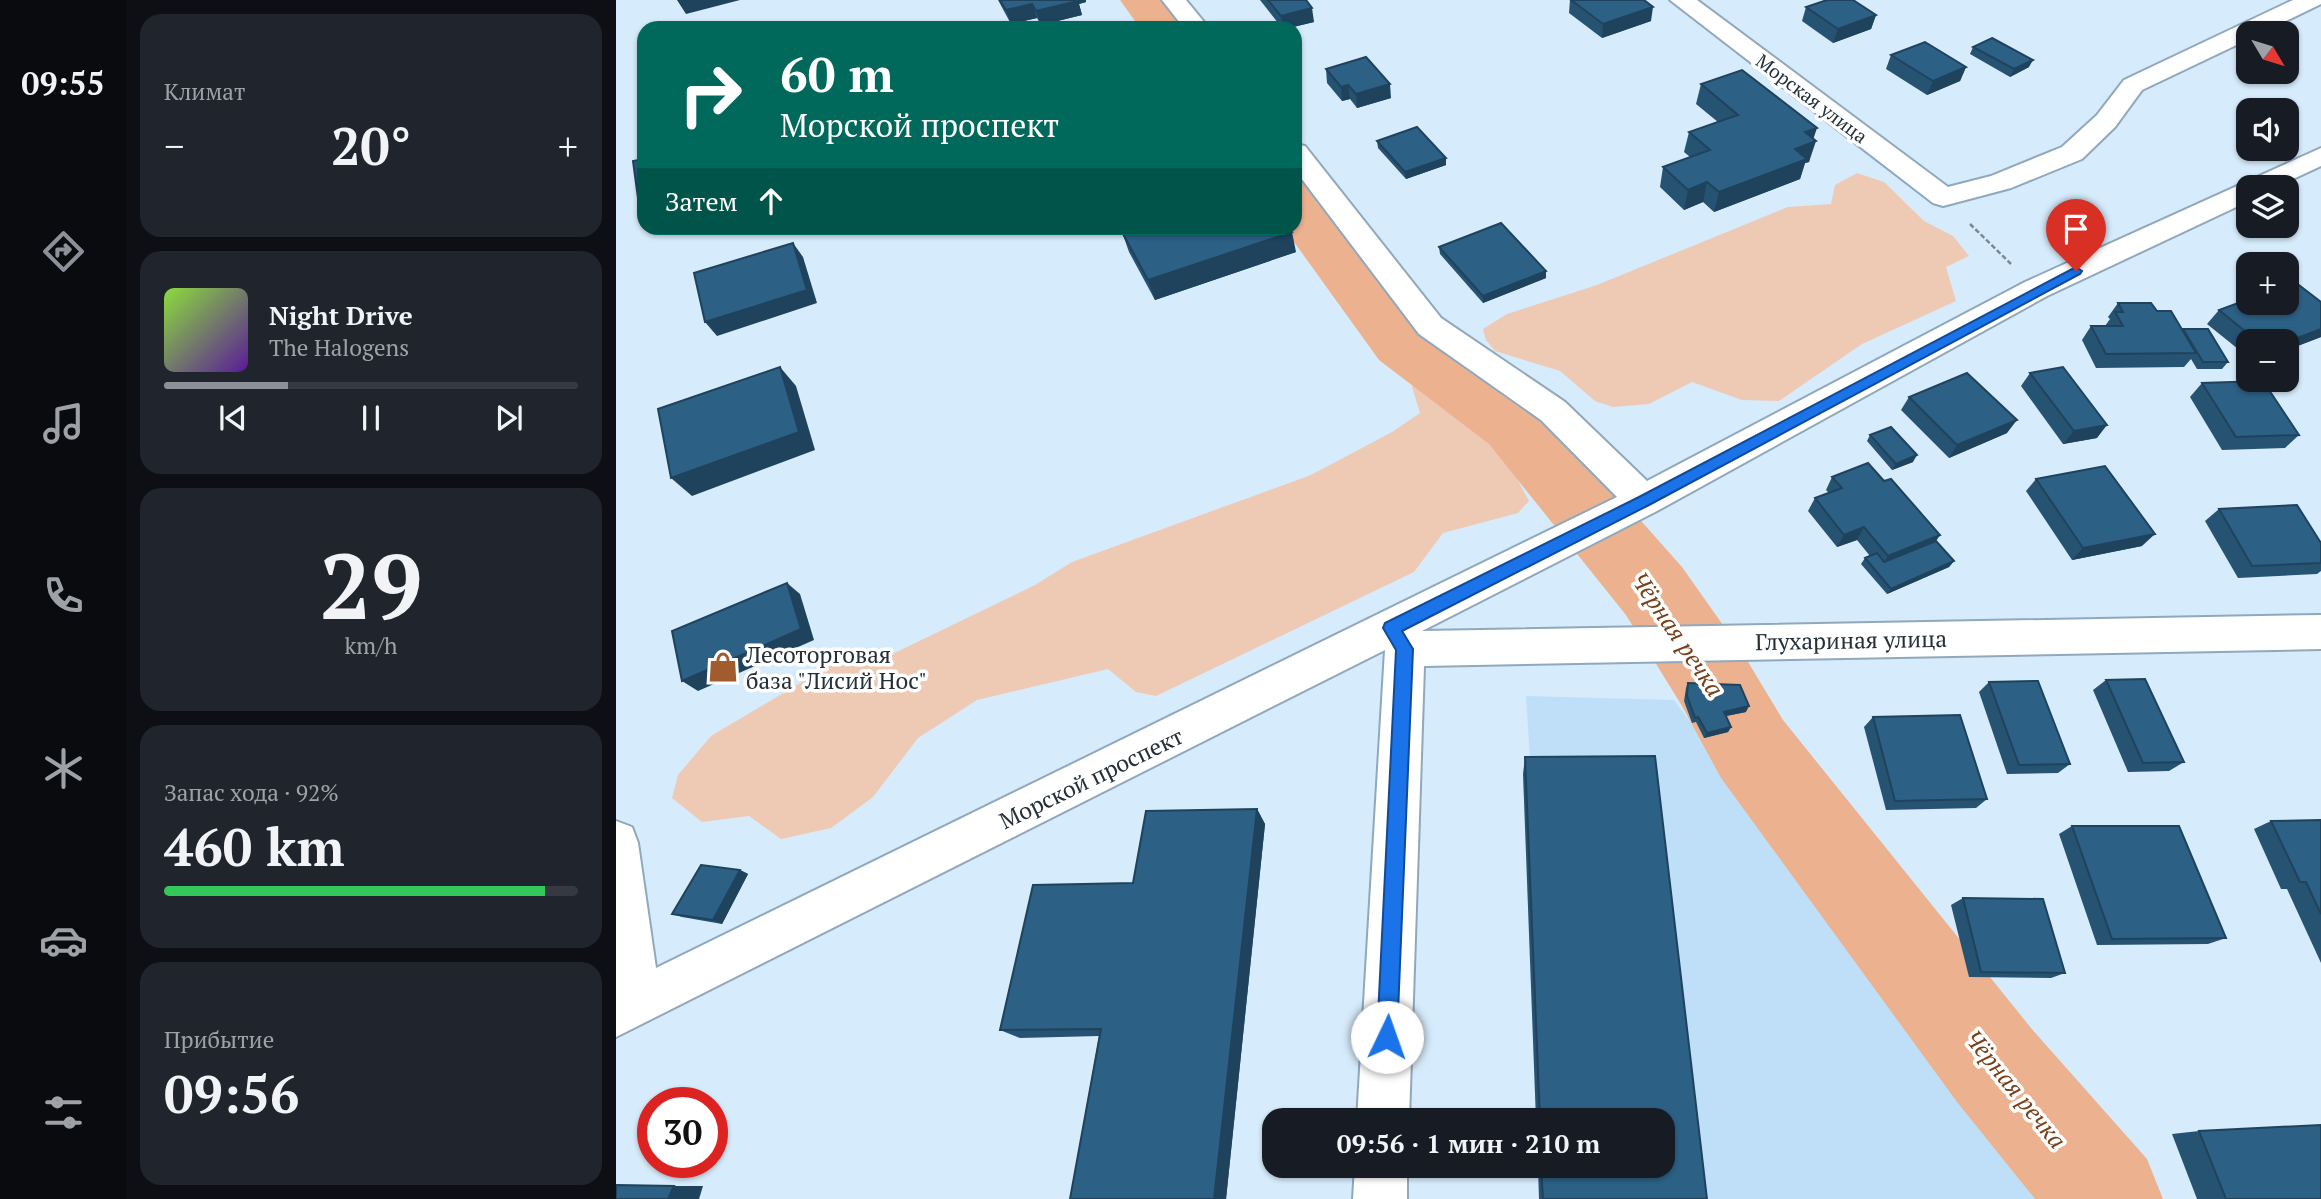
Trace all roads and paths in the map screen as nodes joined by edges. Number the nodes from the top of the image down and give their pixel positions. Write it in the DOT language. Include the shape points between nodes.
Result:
graph roads {
  1 [pos="1174,0"];
  2 [pos="1682,0"];
  3 [pos="2312,0"];
  4 [pos="1191,21"];
  5 [pos="2321,156"];
  6 [pos="1302,161"];
  7 [pos="2280,175"];
  8 [pos="2236,196"];
  9 [pos="1942,197"];
  10 [pos="2036,289"];
  11 [pos="1635,506"];
  12 [pos="2321,632"];
  13 [pos="1398,639"];
  14 [pos="616,843"];
  15 [pos="627,1007"];
  16 [pos="1383,1108"];
  17 [pos="1381,1178"];
  18 [pos="1380,1199"];
  1 -- 4 [label="street"];
  2 -- 9 [label="street, Морская улица"];
  3 -- 9 [label="street" via="2133,85 2106,121 2072,153 2001,182"];
  5 -- 7 [label="street"];
  6 -- 11 [label="street" via="1430,326 1553,411"];
  8 -- 10 [label="street"];
  9 -- 10 [label="path"];
  10 -- 11 [label="street"];
  11 -- 13 [label="street, Морской проспект"];
  12 -- 13 [label="street, Глухариная улица" via="1631,642"];
  13 -- 15 [label="street, Морской проспект"];
  13 -- 16 [label="street"];
  14 -- 15 [label="street"];
  17 -- 18 [label="street"];
}
